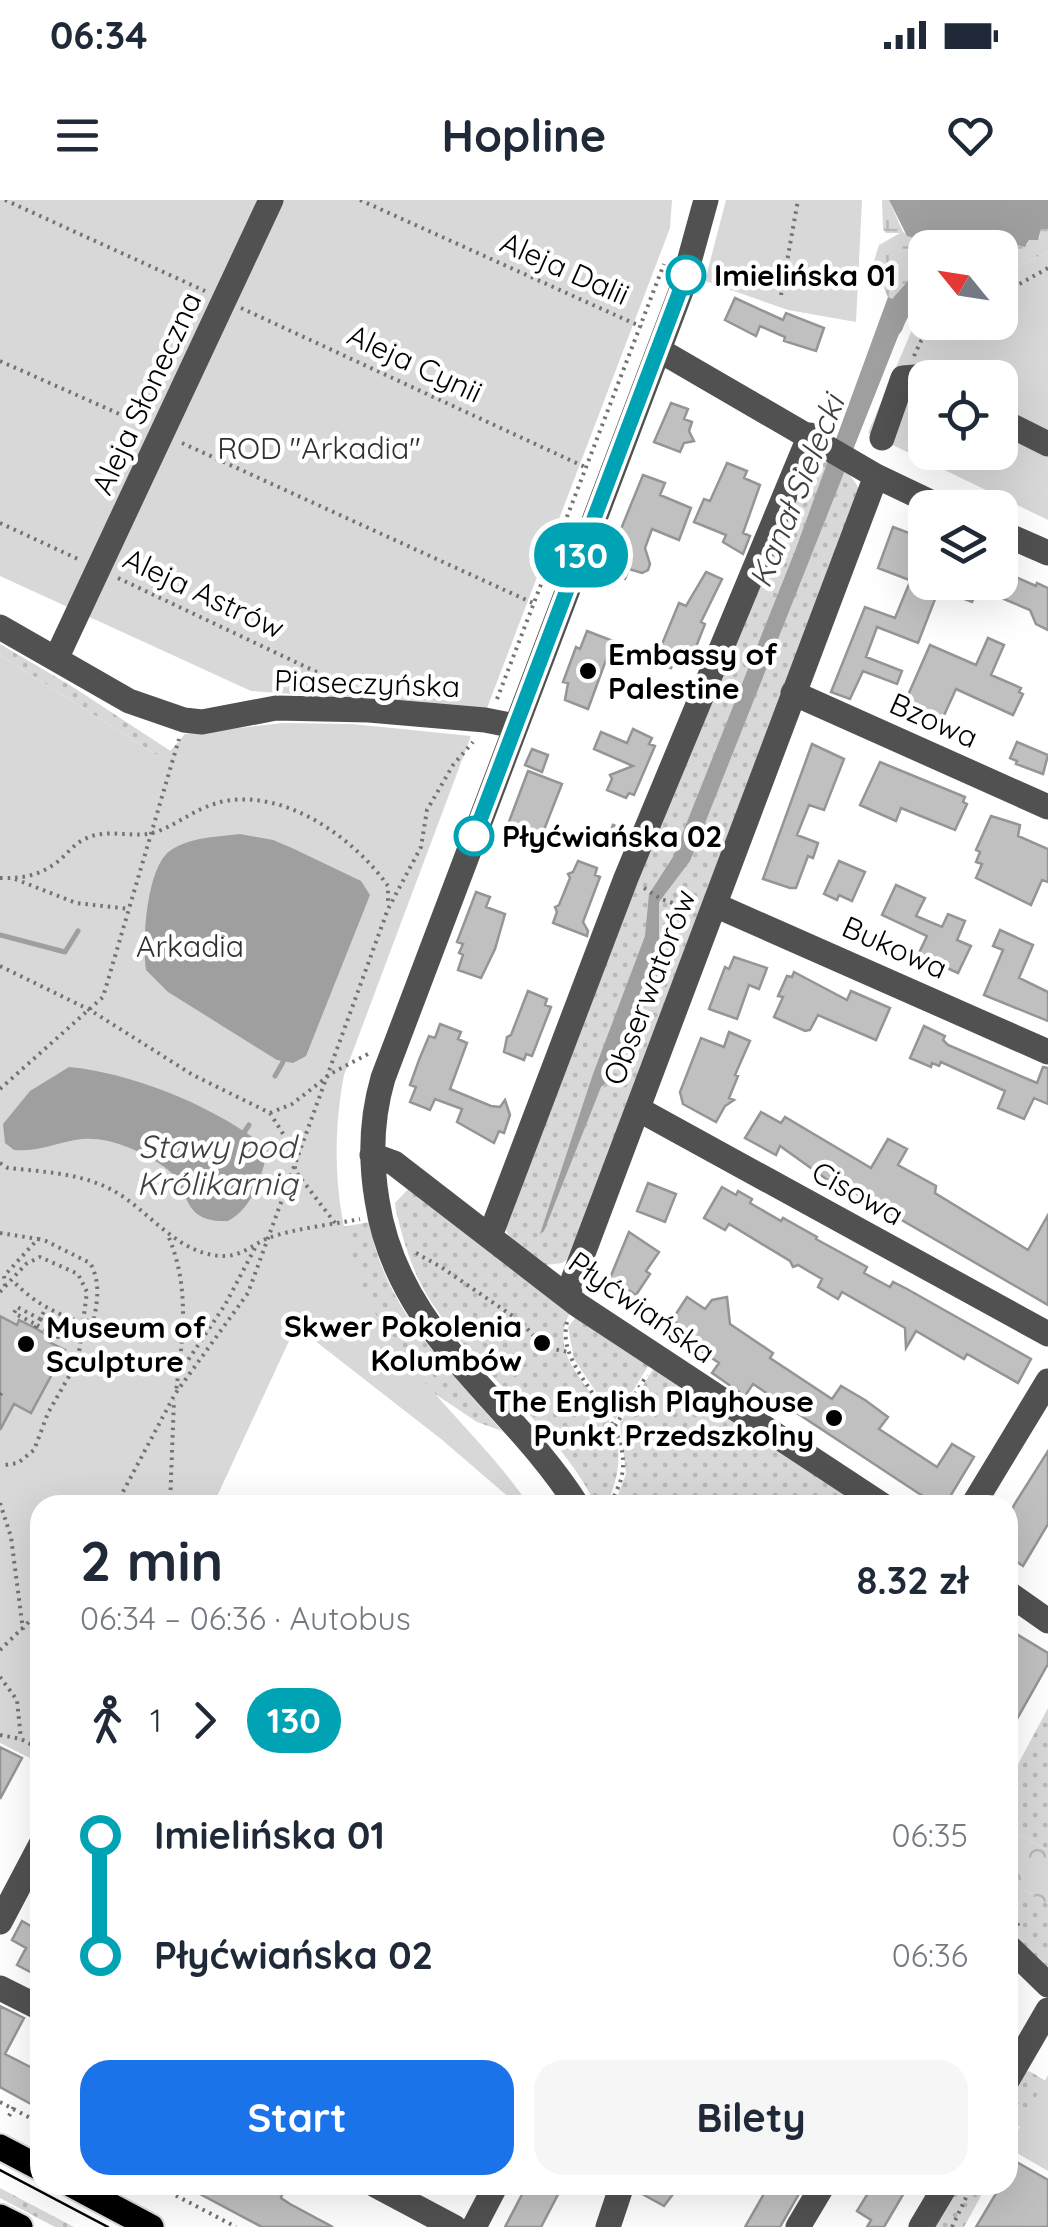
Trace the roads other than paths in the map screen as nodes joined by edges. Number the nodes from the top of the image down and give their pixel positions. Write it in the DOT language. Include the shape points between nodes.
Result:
graph roads {
  1 [pos="271,200"];
  2 [pos="706,200"];
  3 [pos="658,350"];
  4 [pos="908,390"];
  5 [pos="1018,429"];
  6 [pos="882,438"];
  7 [pos="819,440"];
  8 [pos="1048,444"];
  9 [pos="867,470"];
  10 [pos="908,491"];
  11 [pos="1018,540"];
  12 [pos="1048,553"];
  13 [pos="0,627"];
  14 [pos="56,659"];
  15 [pos="793,693"];
  16 [pos="515,726"];
  17 [pos="1048,807"];
  18 [pos="714,905"];
  19 [pos="1048,1052"];
  20 [pos="638,1109"];
  21 [pos="372,1155"];
  22 [pos="490,1236"];
  23 [pos="569,1307"];
  24 [pos="1048,1334"];
  25 [pos="1048,1381"];
  26 [pos="571,1495"];
  27 [pos="866,1495"];
  28 [pos="979,1495"];
  29 [pos="1018,1600"];
  30 [pos="1048,1621"];
  31 [pos="30,1865"];
  32 [pos="0,1922"];
  33 [pos="1018,1956"];
  34 [pos="1048,1986"];
  35 [pos="0,1988"];
  36 [pos="30,2003"];
  37 [pos="1048,2010"];
  38 [pos="1018,2062"];
  39 [pos="0,2147"];
  40 [pos="30,2163"];
  41 [pos="91,2195"];
  42 [pos="394,2195"];
  43 [pos="491,2195"];
  44 [pos="619,2195"];
  45 [pos="818,2195"];
  46 [pos="940,2195"];
  47 [pos="0,2216"];
  48 [pos="20,2227"];
  49 [pos="151,2227"];
  50 [pos="454,2227"];
  51 [pos="474,2227"];
  52 [pos="608,2227"];
  53 [pos="798,2227"];
  54 [pos="921,2227"];
  1 -- 14 [label="street, Aleja Słoneczna"];
  2 -- 3 [label="street"];
  3 -- 7 [label="street"];
  3 -- 16 [label="street"];
  4 -- 6 [label="street"];
  5 -- 8 [label="street"];
  7 -- 9 [label="street"];
  7 -- 22 [label="street, Obserwatorów" via="619,896"];
  9 -- 10 [label="street"];
  9 -- 15 [label="street, Obserwatorów"];
  11 -- 12 [label="street"];
  13 -- 14 [label="street, Piaseczyńska"];
  14 -- 16 [label="street, Piaseczyńska" via="129,701 184,720 276,708"];
  15 -- 17 [label="street, Bzowa"];
  15 -- 18 [label="street, Obserwatorów"];
  16 -- 21 [label="street" via="383,1078"];
  18 -- 19 [label="street, Bukowa"];
  18 -- 20 [label="street, Obserwatorów"];
  20 -- 23 [label="street, Obserwatorów"];
  20 -- 24 [label="street, Cisowa"];
  21 -- 22 [label="street, Płyćwiańska" via="394,1163"];
  21 -- 26 [label="street" via="379,1215 414,1306"];
  22 -- 23 [label="street, Płyćwiańska"];
  23 -- 27 [label="street, Płyćwiańska"];
  25 -- 28 [label="street"];
  29 -- 30 [label="street"];
  31 -- 32 [label="street"];
  33 -- 34 [label="street"];
  35 -- 36 [label="street"];
  37 -- 38 [label="street"];
  39 -- 40 [label="main road"];
  41 -- 49 [label="main road"];
  42 -- 50 [label="street"];
  43 -- 51 [label="street"];
  44 -- 52 [label="street"];
  45 -- 53 [label="street"];
  46 -- 54 [label="street"];
  47 -- 48 [label="main road"];
}
